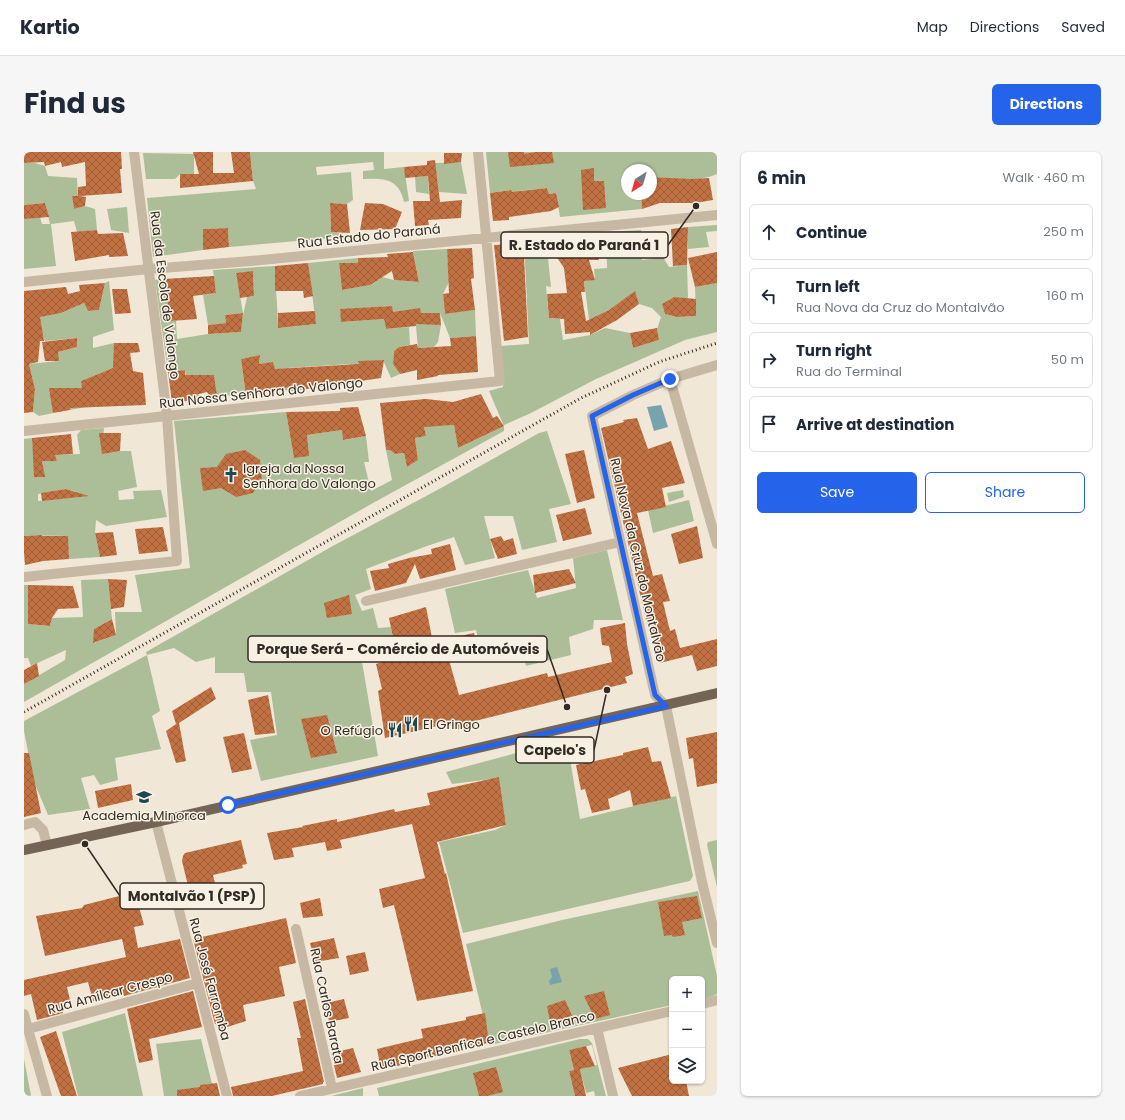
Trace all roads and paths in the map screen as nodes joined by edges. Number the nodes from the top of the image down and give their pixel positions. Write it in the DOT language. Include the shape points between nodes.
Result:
graph roads {
  1 [pos="134,152"];
  2 [pos="478,152"];
  3 [pos="717,215"];
  4 [pos="487,237"];
  5 [pos="149,269"];
  6 [pos="24,282"];
  7 [pos="717,365"];
  8 [pos="670,379"];
  9 [pos="167,416"];
  10 [pos="24,431"];
  11 [pos="620,542"];
  12 [pos="717,544"];
  13 [pos="24,577"];
  14 [pos="366,601"];
  15 [pos="717,693"];
  16 [pos="666,706"];
  17 [pos="156,822"];
  18 [pos="24,825"];
  19 [pos="47,845"];
  20 [pos="24,850"];
  21 [pos="717,900"];
  22 [pos="707,902"];
  23 [pos="296,929"];
  24 [pos="717,944"];
  25 [pos="198,983"];
  26 [pos="717,1000"];
  27 [pos="705,1003"];
  28 [pos="669,1012"];
  29 [pos="24,1014"];
  30 [pos="597,1028"];
  31 [pos="28,1029"];
  32 [pos="332,1088"];
  33 [pos="47,1096"];
  34 [pos="227,1096"];
  35 [pos="300,1096"];
  36 [pos="613,1096"];
  1 -- 5 [label="street, Rua da Escola de Valongo"];
  2 -- 4 [label="street"];
  3 -- 4 [label="street, Rua Estado do Paraná"];
  4 -- 5 [label="street, Rua Estado do Paraná"];
  4 -- 9 [label="street, Rua Nossa Senhora do Valongo" via="500,381"];
  5 -- 6 [label="street, Rua Estado do Paraná"];
  5 -- 9 [label="street, Rua da Escola de Valongo"];
  7 -- 8 [label="street"];
  8 -- 11 [label="street, Rua Nova da Cruz do Montalvão" via="592,416"];
  8 -- 12 [label="street"];
  9 -- 10 [label="street, Rua Nossa Senhora do Valongo"];
  9 -- 13 [label="street, Rua da Escola de Valongo" via="177,561"];
  11 -- 14 [label="street"];
  11 -- 16 [label="street, Rua Nova da Cruz do Montalvão" via="655,695"];
  15 -- 16 [label="main road"];
  16 -- 17 [label="main road"];
  16 -- 22 [label="street"];
  17 -- 19 [label="main road"];
  17 -- 25 [label="street, Rua José Farromba"];
  18 -- 19 [label="street" via="35,822 42,830"];
  19 -- 20 [label="main road"];
  21 -- 22 [label="street"];
  22 -- 24 [label="street"];
  23 -- 32 [label="street, Rua Carlos Barata"];
  25 -- 31 [label="street, Rua Amílcar Crespo"];
  25 -- 34 [label="street, Rua José Farromba"];
  26 -- 27 [label="street"];
  28 -- 30 [label="street, Rua Sport Benfica e Castelo Branco"];
  29 -- 31 [label="street"];
  30 -- 32 [label="street, Rua Sport Benfica e Castelo Branco"];
  30 -- 36 [label="street"];
  31 -- 33 [label="street"];
  32 -- 35 [label="street, Rua Sport Benfica e Castelo Branco"];
}
